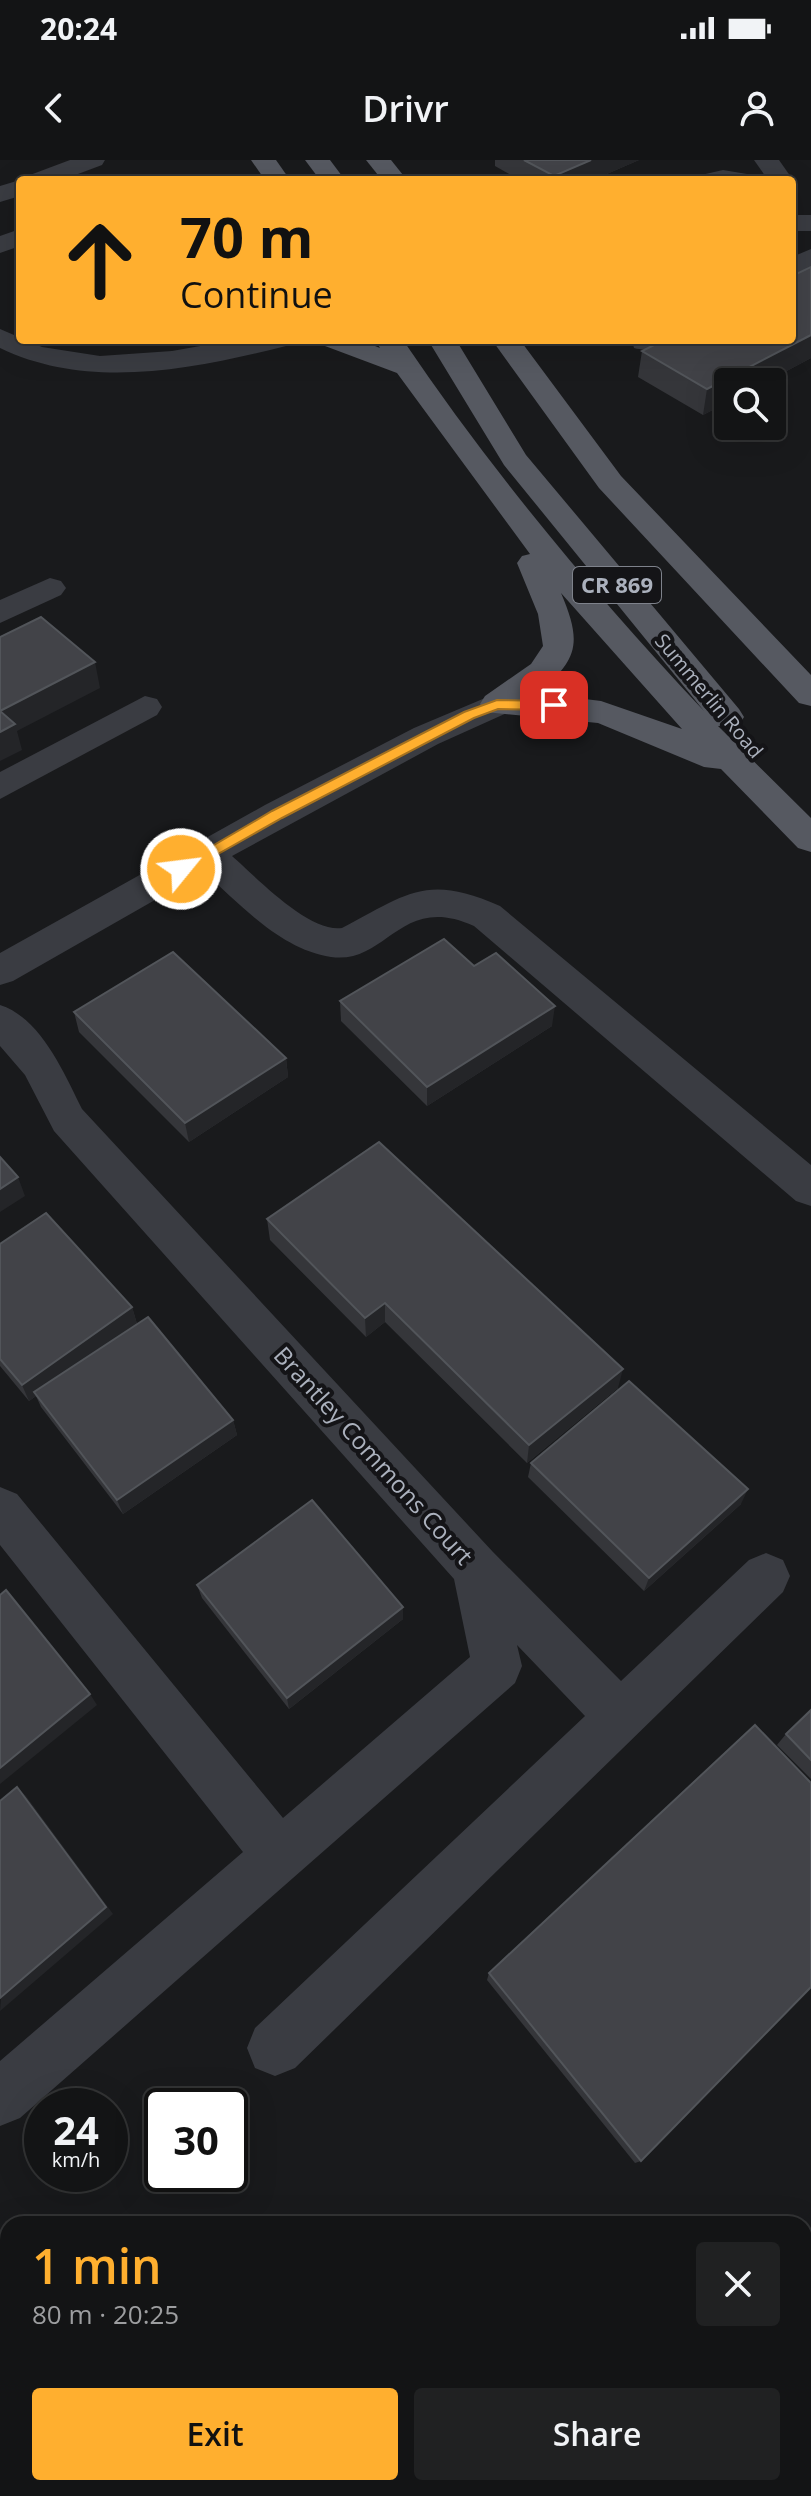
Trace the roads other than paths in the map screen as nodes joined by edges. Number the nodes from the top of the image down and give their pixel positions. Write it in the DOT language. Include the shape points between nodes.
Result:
graph roads {
  1 [pos="93,160"];
  2 [pos="317,160"];
  3 [pos="378,160"];
  4 [pos="50,176"];
  5 [pos="330,176"];
  6 [pos="392,176"];
  7 [pos="0,337"];
  8 [pos="240,344"];
  9 [pos="346,344"];
  10 [pos="392,344"];
  11 [pos="444,344"];
  12 [pos="509,344"];
  13 [pos="536,344"];
  14 [pos="406,367"];
  15 [pos="515,520"];
  16 [pos="50,588"];
  17 [pos="0,613"];
  18 [pos="768,650"];
  19 [pos="811,695"];
  20 [pos="497,704"];
  21 [pos="145,707"];
  22 [pos="740,770"];
  23 [pos="0,787"];
  24 [pos="811,816"];
  25 [pos="811,839"];
  26 [pos="207,854"];
  27 [pos="0,971"];
  28 [pos="0,1020"];
  29 [pos="811,1189"];
  30 [pos="0,1509"];
  31 [pos="476,1568"];
  32 [pos="766,1576"];
  33 [pos="620,1716"];
  34 [pos="280,1856"];
  35 [pos="275,2048"];
  36 [pos="0,2098"];
  1 -- 4 [label="street"];
  2 -- 5 [label="main road"];
  3 -- 6 [label="main road"];
  7 -- 8 [label="street" via="20,349 95,365 176,358"];
  9 -- 14 [label="main road"];
  10 -- 14 [label="main road"];
  11 -- 24 [label="main road, Summerlin Road / CR 869" via="514,459"];
  12 -- 18 [label="main road, CR 869" via="610,482"];
  13 -- 18 [label="main road" via="647,506"];
  14 -- 15 [label="main road"];
  15 -- 20 [label="main road" via="562,645 559,657 541,677"];
  15 -- 22 [label="main road" via="642,668"];
  16 -- 17 [label="street"];
  18 -- 19 [label="main road, CR 869"];
  20 -- 22 [label="main road" via="554,705 611,715 640,723"];
  20 -- 26 [label="street" via="426,736"];
  21 -- 23 [label="street"];
  22 -- 25 [label="main road"];
  26 -- 27 [label="street"];
  26 -- 29 [label="street" via="304,934 332,943 353,940 398,912 432,901 458,901 487,916"];
  28 -- 31 [label="street, Brantley Commons Court" via="40,1065 68,1120"];
  30 -- 34 [label="street"];
  31 -- 33 [label="street"];
  31 -- 34 [label="street, Brantley Commons Court" via="497,1666"];
  32 -- 33 [label="street"];
  33 -- 35 [label="street"];
  34 -- 36 [label="street, Brantley Commons Court"];
}
